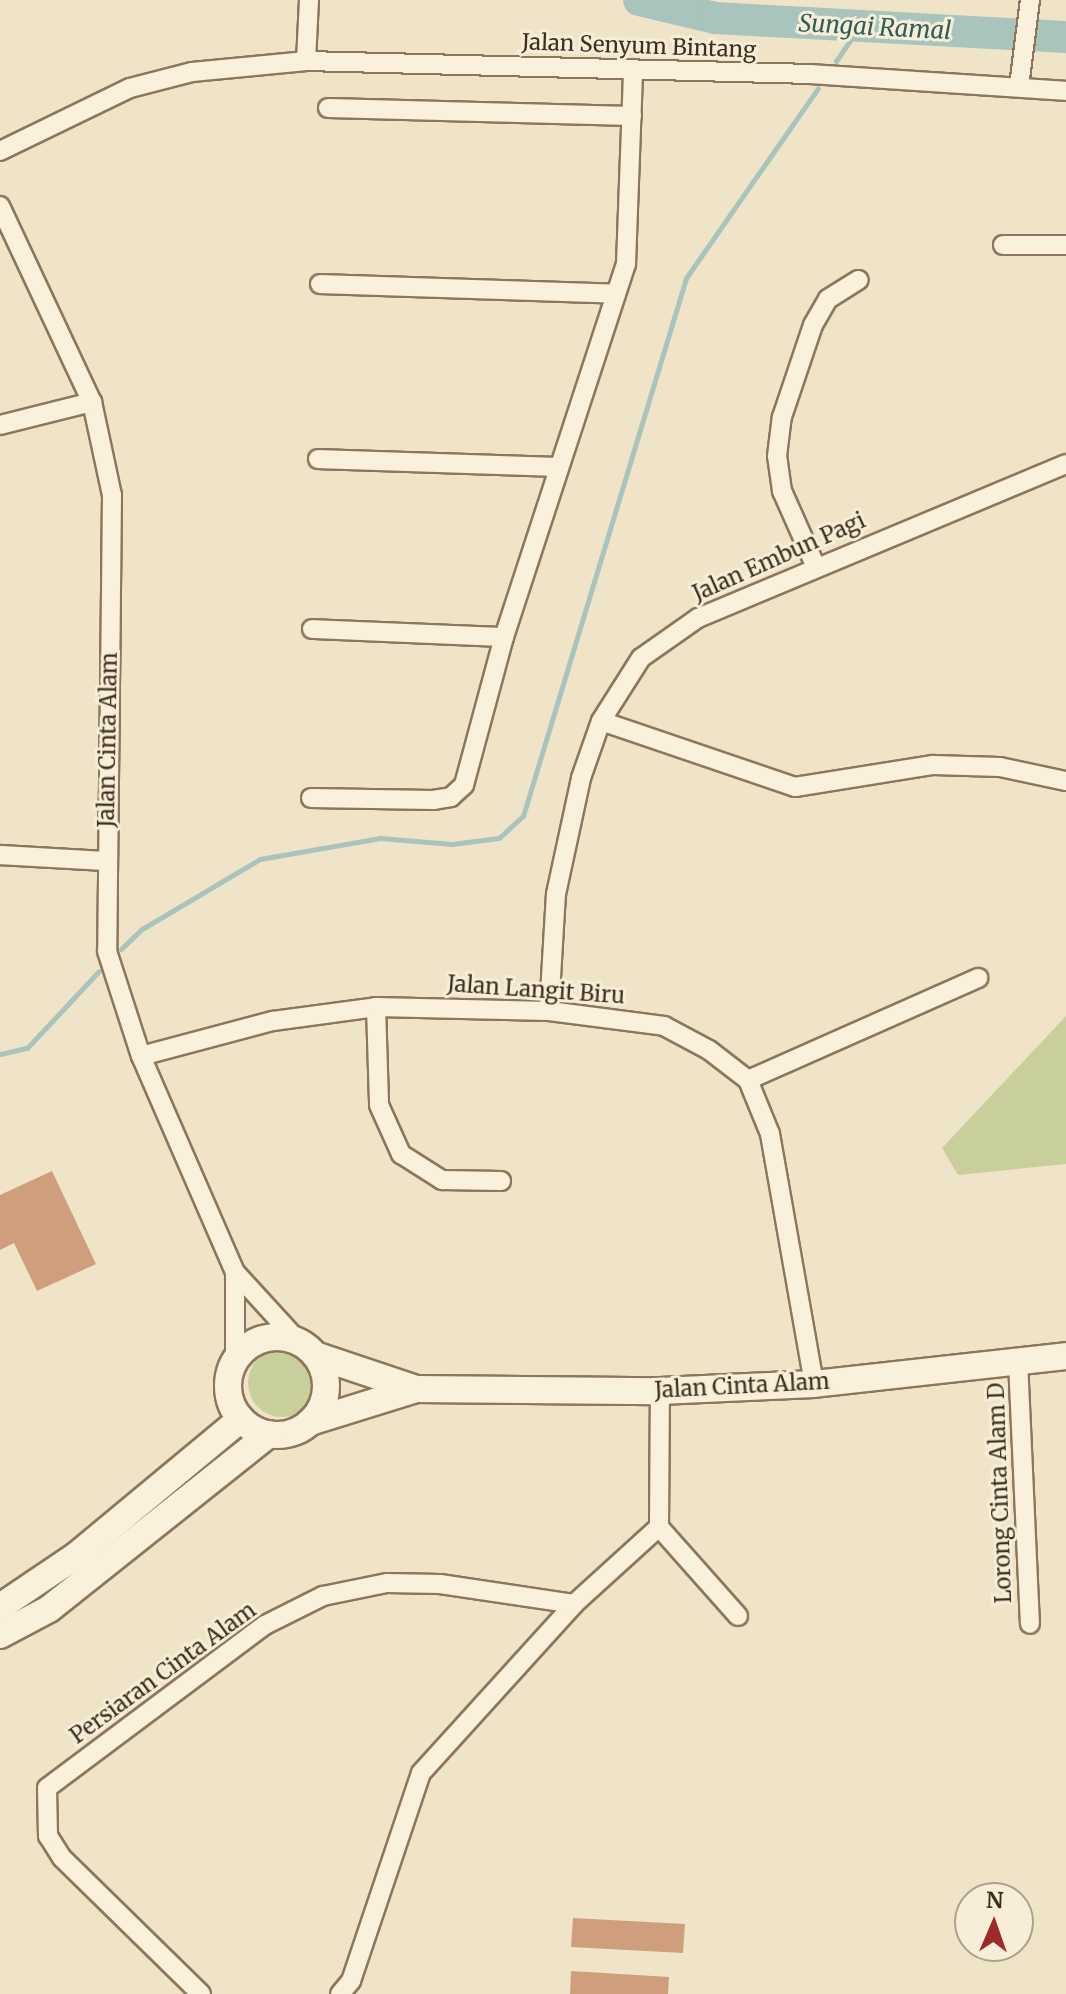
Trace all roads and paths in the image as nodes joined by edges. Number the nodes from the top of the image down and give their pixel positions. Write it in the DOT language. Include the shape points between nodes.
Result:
graph roads {
  1 [pos="309,0"];
  2 [pos="1030,2"];
  3 [pos="306,61"];
  4 [pos="633,71"];
  5 [pos="1019,86"];
  6 [pos="1066,91"];
  7 [pos="328,108"];
  8 [pos="632,116"];
  9 [pos="0,151"];
  10 [pos="0,206"];
  11 [pos="1003,245"];
  12 [pos="1066,245"];
  13 [pos="859,280"];
  14 [pos="320,284"];
  15 [pos="616,294"];
  16 [pos="92,402"];
  17 [pos="0,425"];
  18 [pos="318,459"];
  19 [pos="1066,464"];
  20 [pos="557,467"];
  21 [pos="815,565"];
  22 [pos="312,629"];
  23 [pos="504,637"];
  24 [pos="601,721"];
  25 [pos="1066,781"];
  26 [pos="311,798"];
  27 [pos="0,855"];
  28 [pos="105,861"];
  29 [pos="978,978"];
  30 [pos="376,1007"];
  31 [pos="549,1011"];
  32 [pos="141,1056"];
  33 [pos="748,1080"];
  34 [pos="501,1181"];
  35 [pos="235,1272"];
  36 [pos="307,1348"];
  37 [pos="1066,1356"];
  38 [pos="235,1361"];
  39 [pos="1018,1361"];
  40 [pos="814,1384"];
  41 [pos="416,1389"];
  42 [pos="660,1391"];
  43 [pos="241,1419"];
  44 [pos="310,1422"];
  45 [pos="269,1434"];
  46 [pos="659,1527"];
  47 [pos="574,1604"];
  48 [pos="0,1607"];
  49 [pos="738,1616"];
  50 [pos="1030,1624"];
  51 [pos="0,1635"];
  52 [pos="201,1994"];
  53 [pos="340,1994"];
  1 -- 3 [label="street"];
  2 -- 5 [label="street"];
  3 -- 4 [label="street, Jalan Senyum Bintang"];
  3 -- 9 [label="street, Jalan Senyum Bintang" via="192,72 130,88"];
  4 -- 5 [label="street, Jalan Senyum Bintang"];
  4 -- 8 [label="street"];
  5 -- 6 [label="street, Jalan Senyum Bintang"];
  7 -- 8 [label="street"];
  8 -- 15 [label="street" via="626,264"];
  10 -- 16 [label="street, Jalan Cinta Alam"];
  11 -- 12 [label="street"];
  13 -- 21 [label="street" via="828,299 813,325 782,417 777,456 782,491"];
  14 -- 15 [label="street"];
  15 -- 20 [label="street"];
  16 -- 17 [label="street"];
  16 -- 28 [label="street, Jalan Cinta Alam" via="112,495"];
  18 -- 20 [label="street"];
  19 -- 21 [label="street, Jalan Embun Pagi"];
  20 -- 23 [label="street"];
  21 -- 24 [label="street, Jalan Embun Pagi" via="698,618 641,658"];
  22 -- 23 [label="street"];
  23 -- 26 [label="street" via="464,785 451,797"];
  24 -- 25 [label="street" via="753,778 795,787 933,765 1000,767"];
  24 -- 31 [label="street, Jalan Embun Pagi" via="581,778 556,894"];
  27 -- 28 [label="street"];
  28 -- 32 [label="street, Jalan Cinta Alam" via="107,951"];
  29 -- 33 [label="street"];
  30 -- 31 [label="street, Jalan Langit Biru"];
  30 -- 32 [label="street, Jalan Langit Biru" via="273,1021"];
  30 -- 34 [label="street" via="379,1105 401,1154 442,1180"];
  31 -- 33 [label="street, Jalan Langit Biru" via="664,1026 709,1050"];
  32 -- 35 [label="street, Jalan Cinta Alam"];
  33 -- 40 [label="street" via="770,1134"];
  35 -- 36 [label="street, Jalan Cinta Alam"];
  35 -- 38 [label="street, Jalan Cinta Alam"];
  36 -- 38 [label="street" via="258,1341"];
  36 -- 41 [label="street, Jalan Cinta Alam"];
  36 -- 44 [label="street" via="326,1389"];
  37 -- 39 [label="street, Jalan Cinta Alam"];
  38 -- 43 [label="street" via="228,1391"];
  39 -- 40 [label="street, Jalan Cinta Alam"];
  39 -- 50 [label="street, Lorong Cinta Alam D"];
  40 -- 42 [label="street, Jalan Cinta Alam"];
  41 -- 42 [label="street, Jalan Cinta Alam"];
  41 -- 44 [label="street, Jalan Cinta Alam"];
  42 -- 46 [label="street"];
  43 -- 45 [label="street"];
  43 -- 48 [label="street" via="77,1555"];
  44 -- 45 [label="street" via="291,1433"];
  45 -- 51 [label="street" via="49,1609"];
  46 -- 47 [label="street"];
  46 -- 49 [label="street"];
  47 -- 52 [label="street, Persiaran Cinta Alam" via="440,1584 387,1583 323,1596 265,1625 47,1788 48,1836 62,1858"];
  47 -- 53 [label="street" via="421,1773 351,1981"];
}
